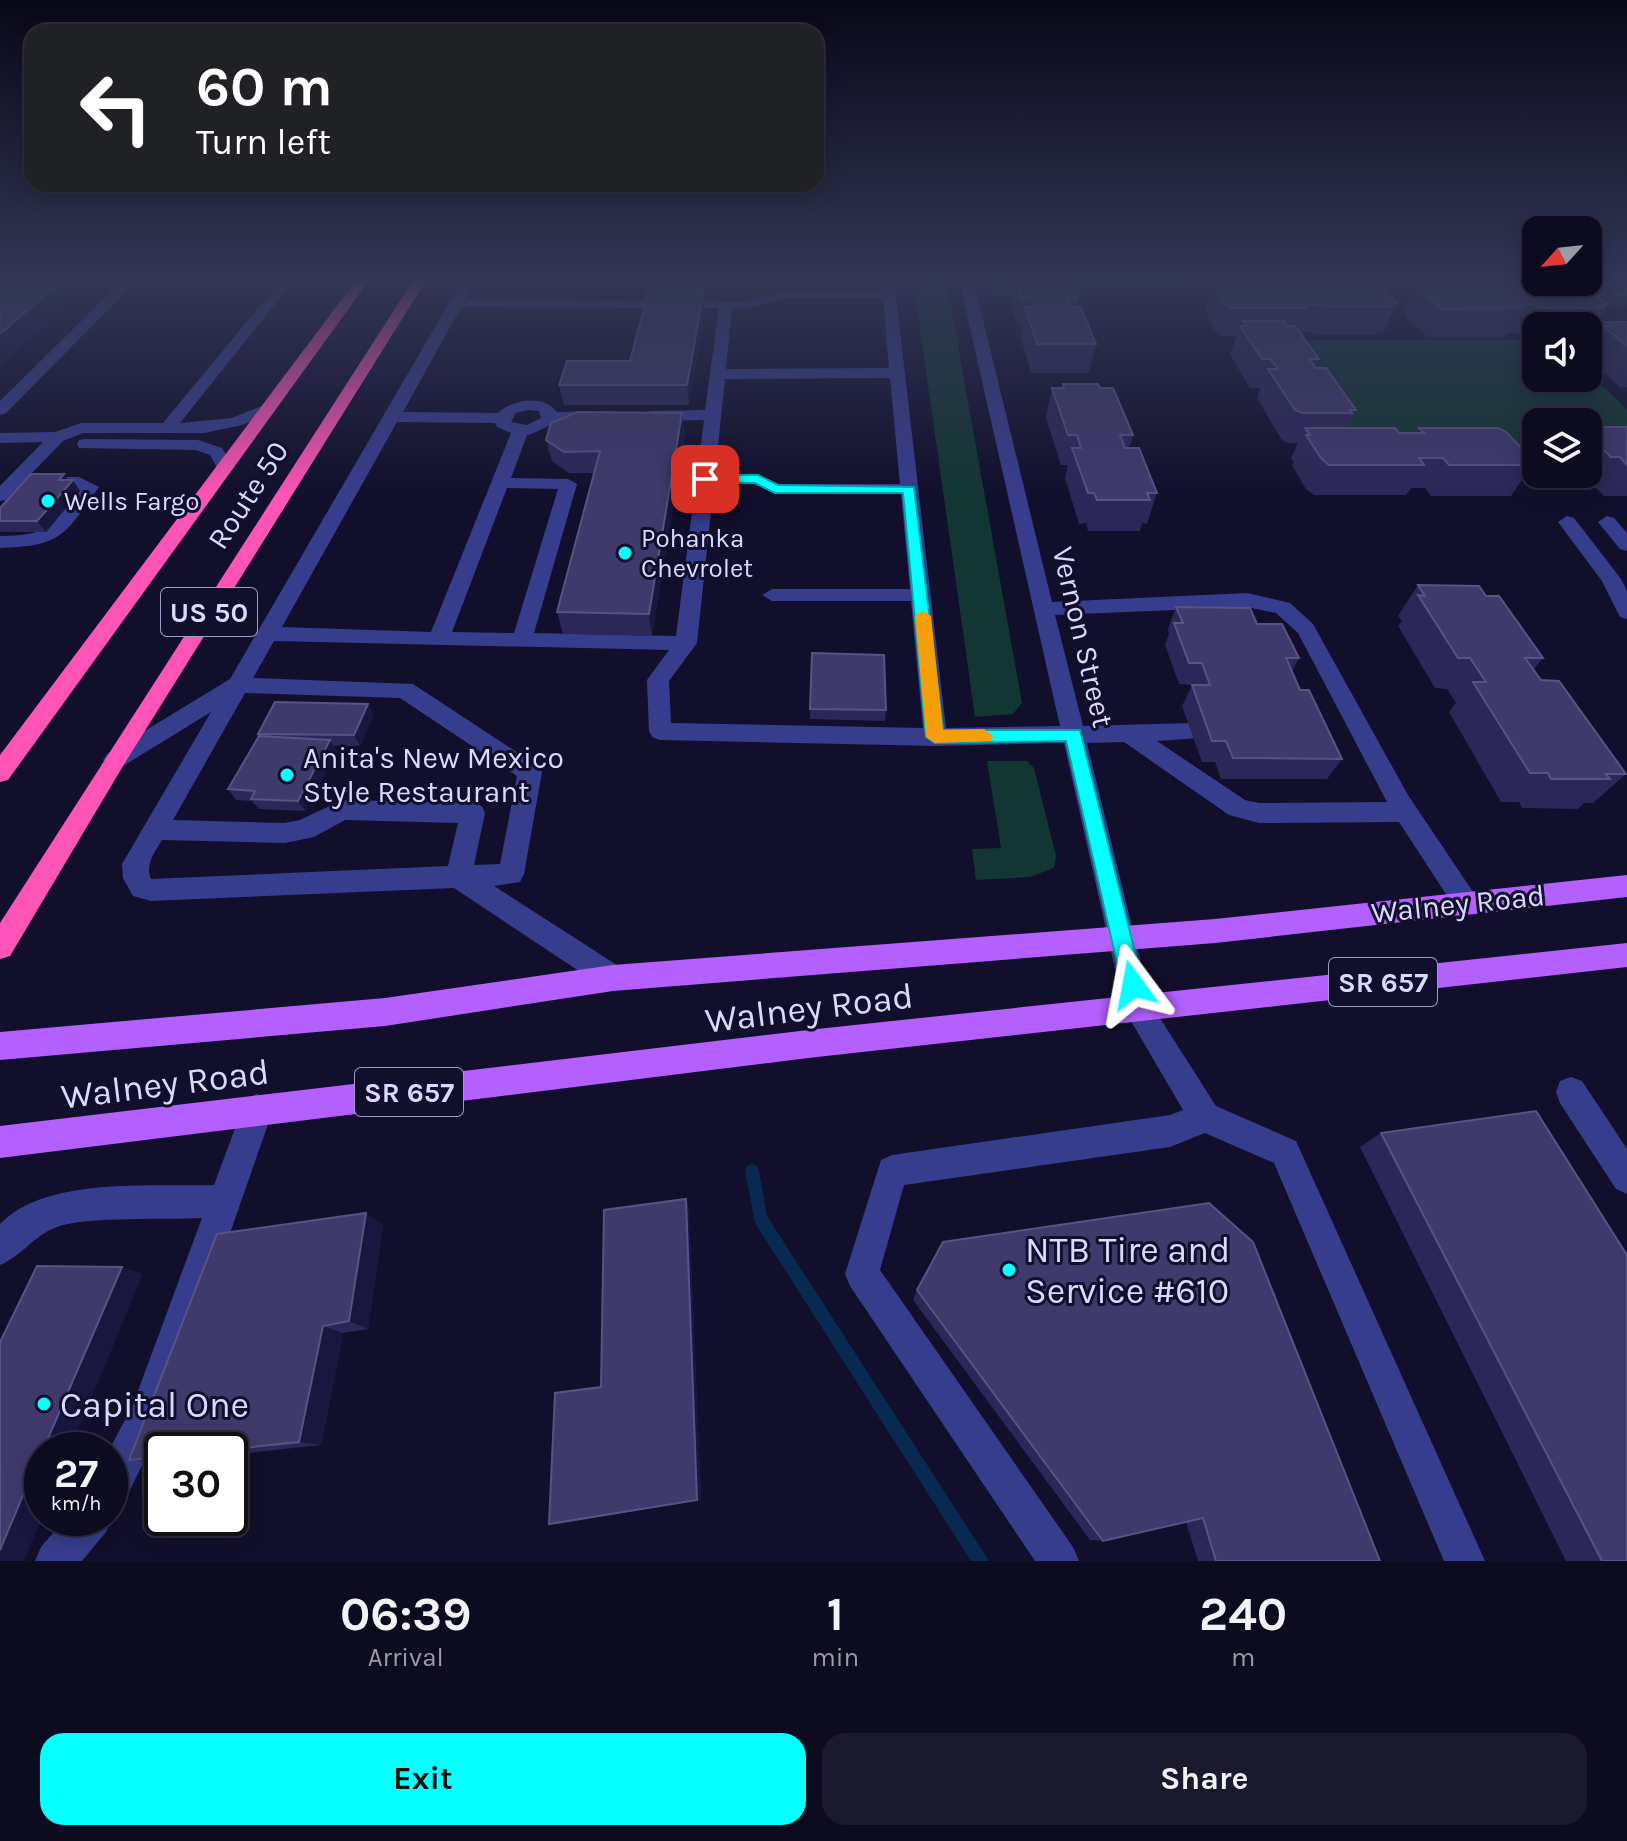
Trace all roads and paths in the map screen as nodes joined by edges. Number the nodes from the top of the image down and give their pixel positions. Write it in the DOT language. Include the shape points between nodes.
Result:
graph roads {
  1 [pos="59,352"];
  2 [pos="229,352"];
  3 [pos="310,352"];
  4 [pos="375,352"];
  5 [pos="430,352"];
  6 [pos="720,352"];
  7 [pos="896,352"];
  8 [pos="983,352"];
  9 [pos="898,373"];
  10 [pos="717,374"];
  11 [pos="269,408"];
  12 [pos="0,410"];
  13 [pos="712,415"];
  14 [pos="609,416"];
  15 [pos="638,416"];
  16 [pos="393,417"];
  17 [pos="550,417"];
  18 [pos="502,418"];
  19 [pos="168,427"];
  20 [pos="521,430"];
  21 [pos="57,437"];
  22 [pos="0,438"];
  23 [pos="225,467"];
  24 [pos="705,479"];
  25 [pos="500,483"];
  26 [pos="6,489"];
  27 [pos="910,489"];
  28 [pos="1567,522"];
  29 [pos="1607,522"];
  30 [pos="0,542"];
  31 [pos="1627,545"];
  32 [pos="772,595"];
  33 [pos="921,595"];
  34 [pos="1044,609"];
  35 [pos="1627,612"];
  36 [pos="268,634"];
  37 [pos="439,639"];
  38 [pos="522,640"];
  39 [pos="686,643"];
  40 [pos="238,685"];
  41 [pos="1191,732"];
  42 [pos="1128,733"];
  43 [pos="1073,735"];
  44 [pos="935,737"];
  45 [pos="115,760"];
  46 [pos="0,773"];
  47 [pos="1405,812"];
  48 [pos="155,830"];
  49 [pos="458,876"];
  50 [pos="1627,886"];
  51 [pos="1466,903"];
  52 [pos="1121,938"];
  53 [pos="0,947"];
  54 [pos="1627,955"];
  55 [pos="613,978"];
  56 [pos="1138,1009"];
  57 [pos="0,1046"];
  58 [pos="1571,1092"];
  59 [pos="257,1110"];
  60 [pos="1205,1117"];
  61 [pos="0,1142"];
  62 [pos="1627,1178"];
  63 [pos="225,1201"];
  64 [pos="0,1248"];
  65 [pos="128,1453"];
  66 [pos="77,1536"];
  67 [pos="55,1561"];
  68 [pos="1059,1561"];
  69 [pos="1465,1561"];
  1 -- 12 [label="street"];
  2 -- 19 [label="street"];
  3 -- 11 [label="highway, Route 50 / US 50"];
  4 -- 45 [label="highway, Route 50 / US 50"];
  5 -- 16 [label="street"];
  6 -- 10 [label="street"];
  7 -- 9 [label="street"];
  8 -- 34 [label="street, Vernon Street"];
  9 -- 10 [label="street"];
  9 -- 27 [label="street"];
  10 -- 13 [label="street"];
  11 -- 19 [label="street" via="224,425"];
  11 -- 23 [label="highway, Route 50 / US 50"];
  13 -- 15 [label="street"];
  13 -- 24 [label="street"];
  14 -- 17 [label="street"];
  16 -- 18 [label="street"];
  16 -- 36 [label="street"];
  17 -- 18 [label="street" via="543,407 527,405"];
  17 -- 20 [label="street" via="539,427"];
  18 -- 20 [label="street" via="508,428"];
  19 -- 21 [label="street" via="81,428"];
  20 -- 25 [label="street"];
  21 -- 22 [label="street"];
  21 -- 23 [label="street" via="69,444 198,445 216,452"];
  21 -- 26 [label="street"];
  23 -- 46 [label="highway, Route 50 / US 50"];
  24 -- 27 [label="street" via="758,479 775,489"];
  24 -- 39 [label="street"];
  25 -- 37 [label="street"];
  25 -- 38 [label="street" via="568,484"];
  26 -- 30 [label="street" via="79,482 90,487 52,534 37,541"];
  27 -- 33 [label="street"];
  28 -- 35 [label="street" via="1611,579"];
  29 -- 31 [label="street"];
  32 -- 33 [label="street"];
  33 -- 44 [label="street"];
  34 -- 43 [label="street, Vernon Street"];
  34 -- 47 [label="street" via="1247,600 1283,608 1306,629"];
  36 -- 37 [label="street"];
  36 -- 40 [label="street"];
  37 -- 38 [label="street"];
  38 -- 39 [label="street"];
  39 -- 44 [label="street" via="658,680 660,731"];
  40 -- 45 [label="street"];
  40 -- 48 [label="street"];
  40 -- 49 [label="street" via="405,690 530,772 511,874"];
  41 -- 42 [label="street"];
  42 -- 43 [label="street"];
  42 -- 47 [label="street" via="1238,808 1259,813"];
  43 -- 44 [label="street"];
  43 -- 52 [label="street, Vernon Street"];
  45 -- 53 [label="highway, Route 50 / US 50"];
  47 -- 51 [label="street"];
  48 -- 49 [label="street" via="135,864 142,888 151,890"];
  48 -- 49 [label="street" via="285,833 305,830 342,810 473,813"];
  49 -- 55 [label="street"];
  50 -- 51 [label="main road, Walney Road / SR 657"];
  51 -- 52 [label="main road, Walney Road / SR 657"];
  52 -- 55 [label="main road, Walney Road / SR 657"];
  52 -- 56 [label="street, Vernon Street"];
  54 -- 56 [label="main road, Walney Road / SR 657"];
  55 -- 57 [label="main road, Walney Road / SR 657" via="335,1016"];
  56 -- 59 [label="main road, Walney Road / SR 657"];
  56 -- 60 [label="street, Vernon Street"];
  58 -- 62 [label="street"];
  59 -- 61 [label="main road, Walney Road / SR 657"];
  59 -- 63 [label="street"];
  60 -- 68 [label="street" via="1170,1131 892,1171 862,1274"];
  60 -- 69 [label="street" via="1285,1152"];
  63 -- 64 [label="street" via="55,1210 19,1228"];
  63 -- 65 [label="street" via="147,1417"];
  66 -- 67 [label="street"];
}
